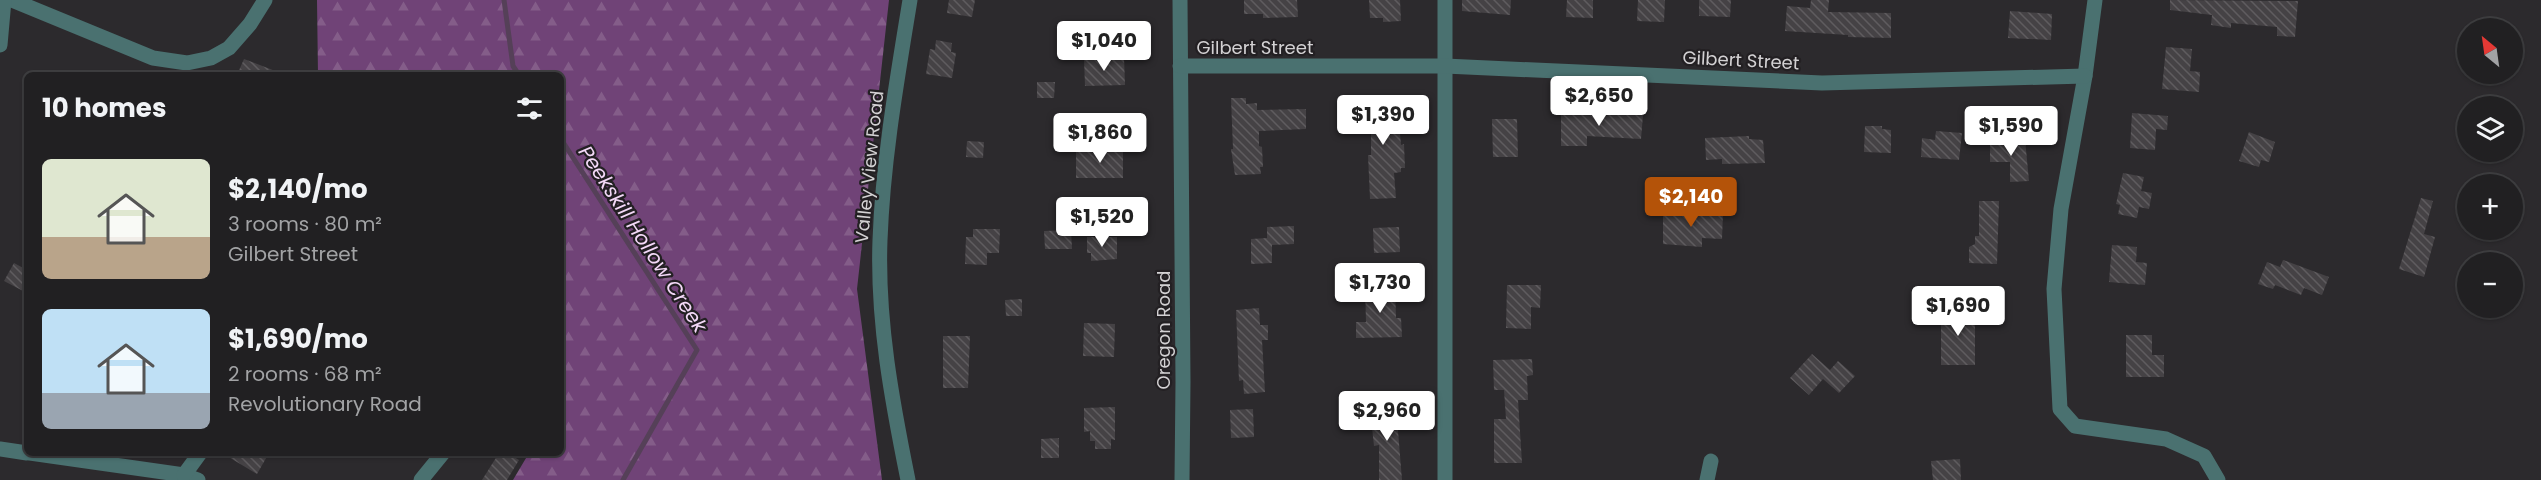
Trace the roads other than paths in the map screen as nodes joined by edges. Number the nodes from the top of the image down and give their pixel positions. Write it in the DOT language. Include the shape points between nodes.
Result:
graph roads {
  1 [pos="4,0"];
  2 [pos="12,0"];
  3 [pos="265,0"];
  4 [pos="910,0"];
  5 [pos="1180,0"];
  6 [pos="1445,0"];
  7 [pos="2095,0"];
  8 [pos="0,45"];
  9 [pos="1180,66"];
  10 [pos="1445,66"];
  11 [pos="2085,76"];
  12 [pos="0,449"];
  13 [pos="24,452"];
  14 [pos="48,456"];
  15 [pos="199,456"];
  16 [pos="441,456"];
  17 [pos="1712,461"];
  18 [pos="191,478"];
  19 [pos="421,480"];
  20 [pos="908,480"];
  21 [pos="1182,480"];
  22 [pos="1445,480"];
  23 [pos="1707,480"];
  24 [pos="2218,480"];
  1 -- 8 [label="street"];
  2 -- 3 [label="street" via="153,58 187,63 211,58 229,48"];
  4 -- 20 [label="street, Valley View Road" via="888,138 880,242 882,322 893,409"];
  5 -- 9 [label="street, Oregon Road"];
  6 -- 10 [label="street"];
  7 -- 11 [label="street"];
  9 -- 10 [label="street, Gilbert Street"];
  9 -- 21 [label="street, Oregon Road"];
  10 -- 11 [label="street, Gilbert Street" via="1822,83"];
  10 -- 22 [label="street"];
  11 -- 24 [label="street" via="2061,209 2054,289 2060,409 2074,426 2166,439 2185,447 2204,456"];
  12 -- 13 [label="street"];
  14 -- 18 [label="street"];
  15 -- 18 [label="street"];
  16 -- 19 [label="street"];
  17 -- 23 [label="street"];
}
